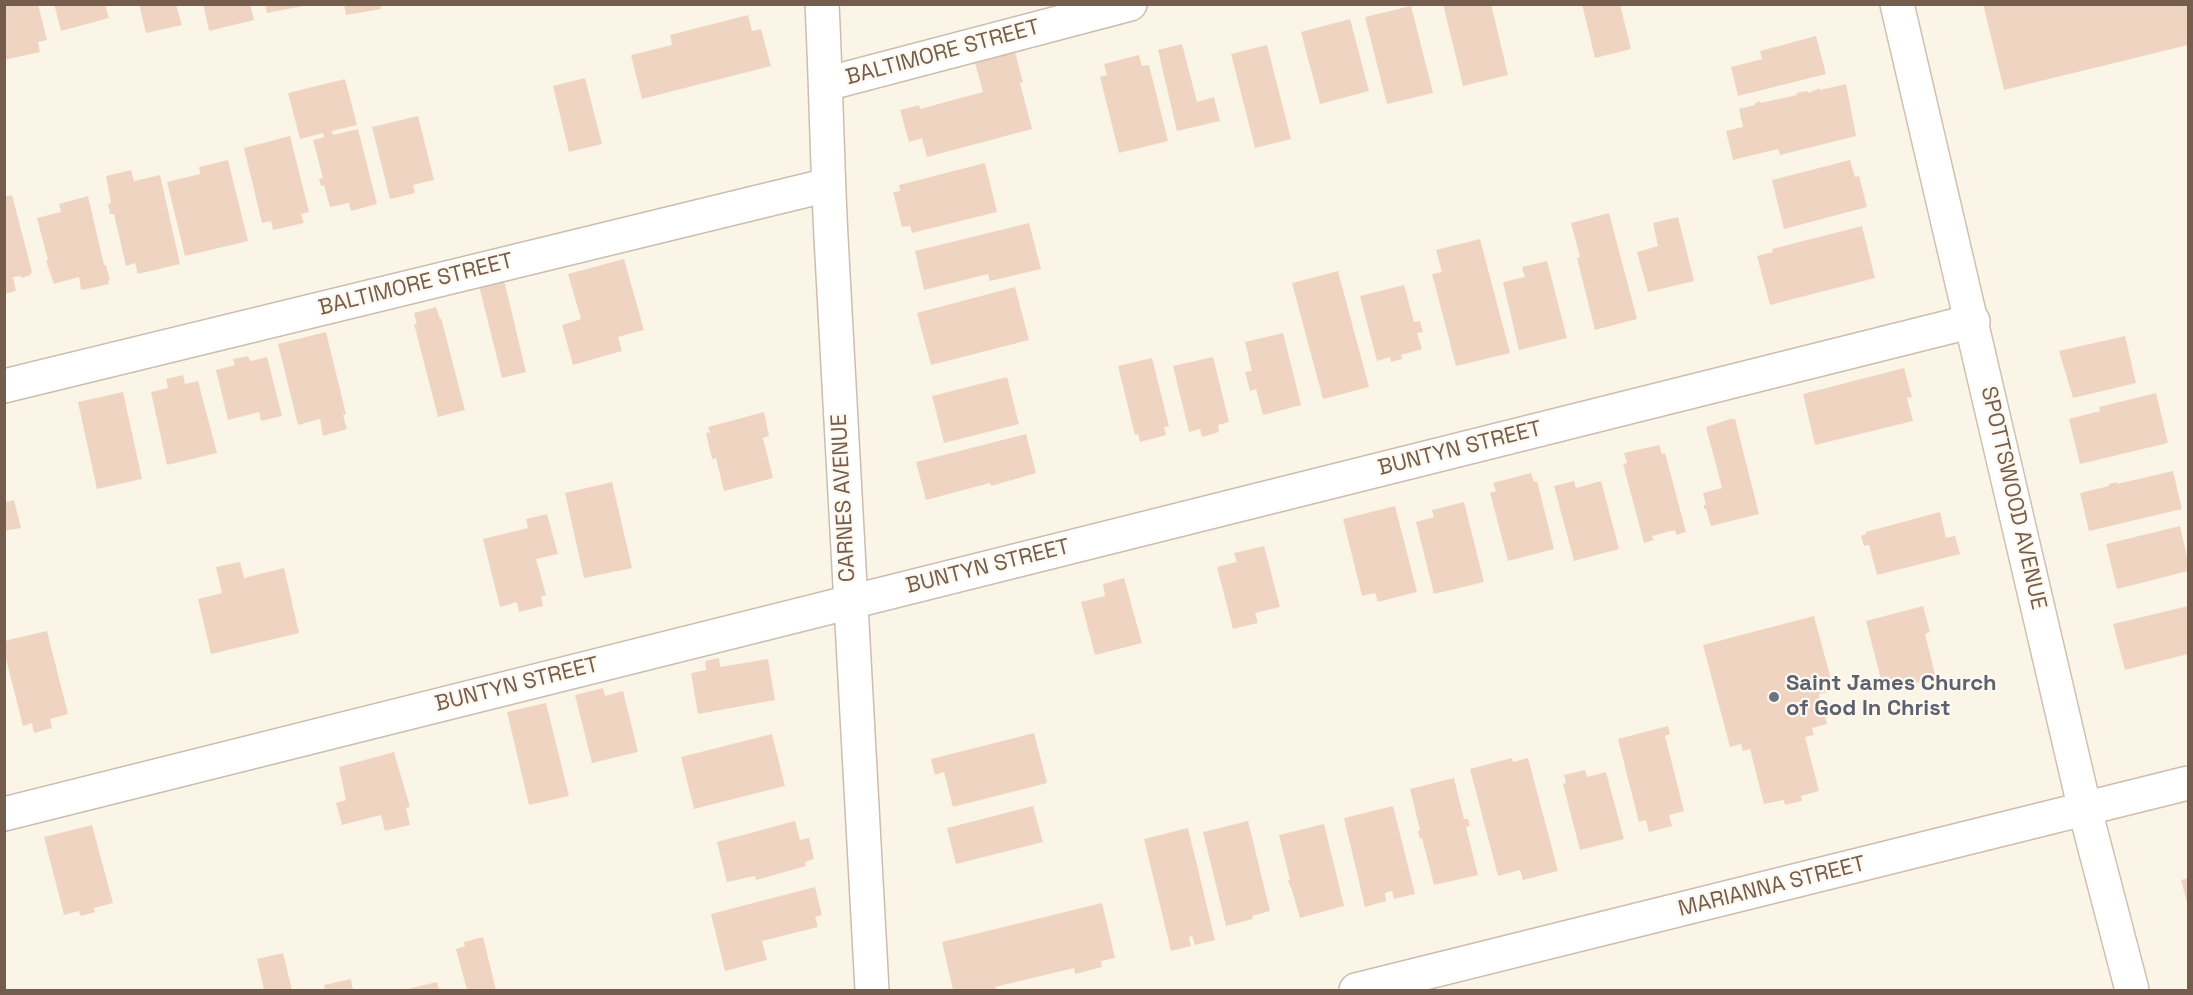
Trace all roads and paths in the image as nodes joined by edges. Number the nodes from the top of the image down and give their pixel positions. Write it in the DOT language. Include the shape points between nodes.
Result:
graph roads {
  1 [pos="822,4"];
  2 [pos="1130,4"];
  3 [pos="1897,4"];
  4 [pos="826,84"];
  5 [pos="828,185"];
  6 [pos="1972,321"];
  7 [pos="4,386"];
  8 [pos="849,601"];
  9 [pos="2188,783"];
  10 [pos="2085,810"];
  11 [pos="4,814"];
  12 [pos="872,990"];
  13 [pos="1356,990"];
  14 [pos="2132,990"];
  1 -- 4 [label="street, CARNES AVENUE"];
  2 -- 4 [label="street, BALTIMORE STREET"];
  3 -- 6 [label="street, SPOTTSWOOD AVENUE"];
  4 -- 5 [label="street, CARNES AVENUE"];
  5 -- 7 [label="street, BALTIMORE STREET"];
  5 -- 8 [label="street, CARNES AVENUE"];
  6 -- 8 [label="street, BUNTYN STREET"];
  6 -- 10 [label="street, SPOTTSWOOD AVENUE"];
  8 -- 11 [label="street, BUNTYN STREET"];
  8 -- 12 [label="street, CARNES AVENUE"];
  9 -- 10 [label="street, MARIANNA STREET"];
  10 -- 13 [label="street, MARIANNA STREET"];
  10 -- 14 [label="street, SPOTTSWOOD AVENUE"];
}
